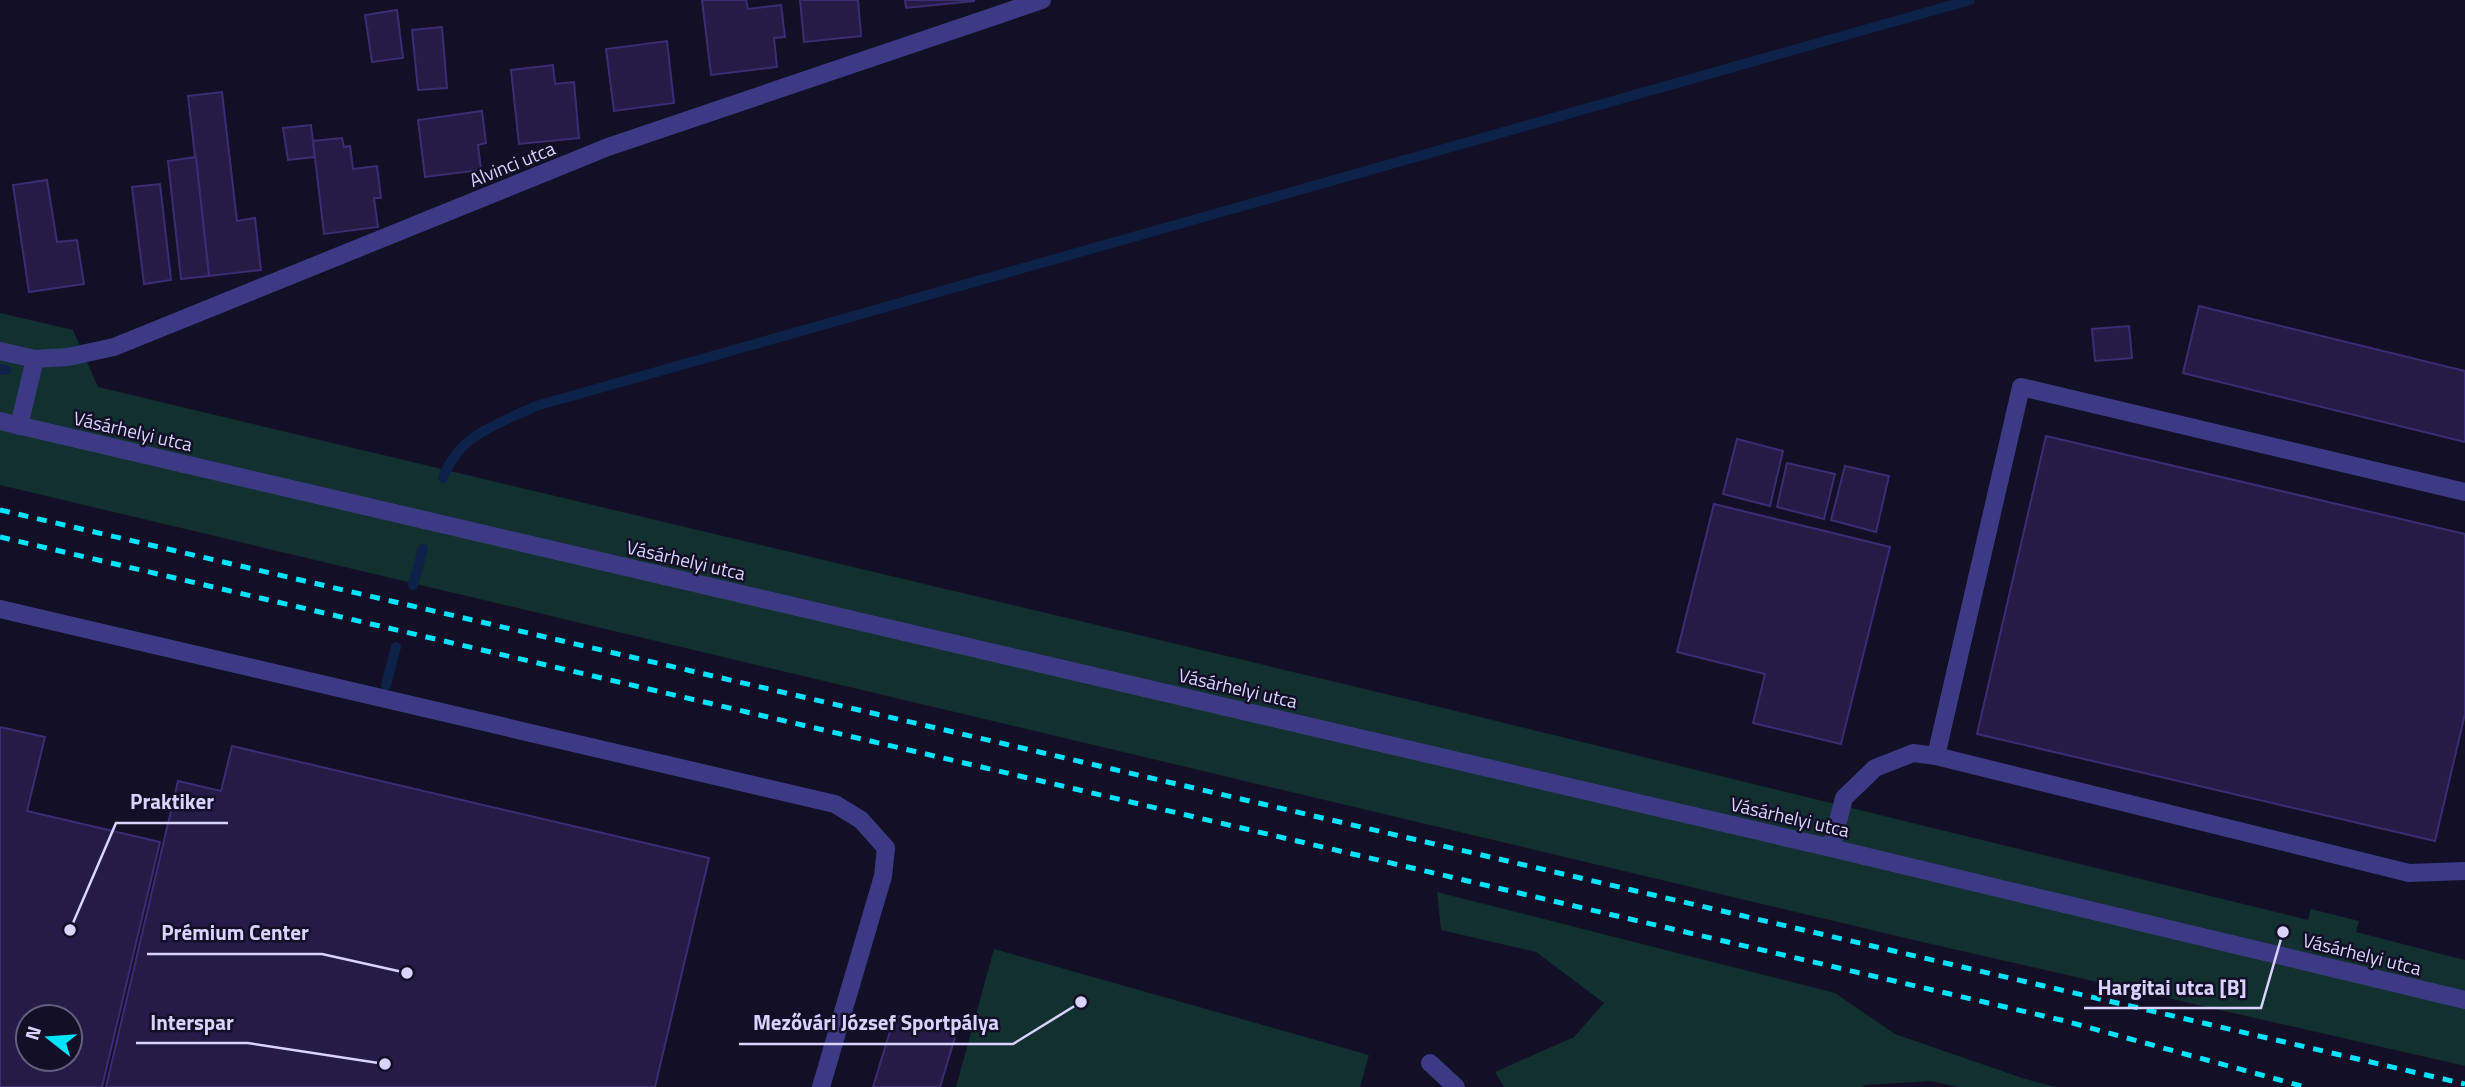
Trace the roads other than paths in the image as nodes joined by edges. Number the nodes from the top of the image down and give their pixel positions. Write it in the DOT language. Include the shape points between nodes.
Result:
graph roads {
  1 [pos="1042,0"];
  2 [pos="0,351"];
  3 [pos="35,359"];
  4 [pos="0,421"];
  5 [pos="19,426"];
  6 [pos="2465,492"];
  7 [pos="0,609"];
  8 [pos="1937,756"];
  9 [pos="1831,848"];
  10 [pos="2465,871"];
  11 [pos="2465,1000"];
  12 [pos="1430,1063"];
  13 [pos="821,1087"];
  14 [pos="1456,1087"];
  1 -- 3 [label="street, Alvinci utca" via="608,147 114,347 68,358"];
  2 -- 3 [label="street, Alvinci utca"];
  3 -- 5 [label="street"];
  4 -- 5 [label="street, Vásárhelyi utca"];
  5 -- 9 [label="street, Vásárhelyi utca"];
  6 -- 8 [label="street" via="2021,387"];
  7 -- 13 [label="street" via="835,804 861,820 886,848 883,876"];
  8 -- 9 [label="street" via="1913,753 1875,768 1844,798"];
  8 -- 10 [label="street" via="2409,873"];
  9 -- 11 [label="street, Vásárhelyi utca"];
  12 -- 14 [label="street"];
}
